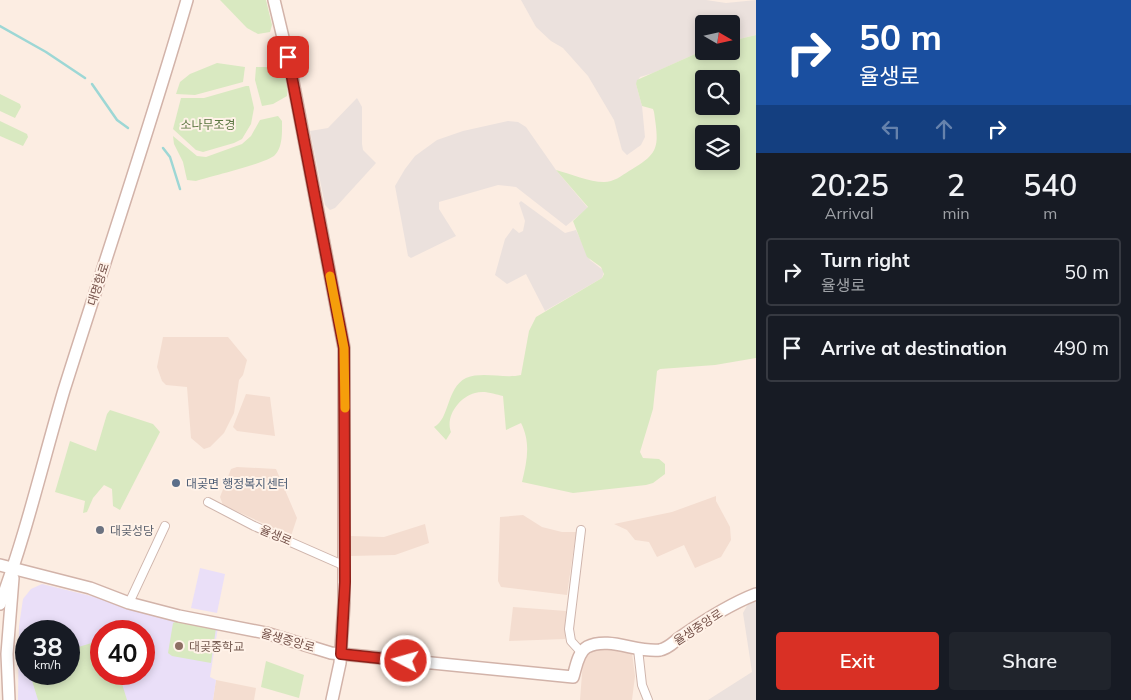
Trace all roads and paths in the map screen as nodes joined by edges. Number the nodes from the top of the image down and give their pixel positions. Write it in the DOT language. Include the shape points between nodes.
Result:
graph roads {
  1 [pos="187,0"];
  2 [pos="274,0"];
  3 [pos="208,502"];
  4 [pos="165,526"];
  5 [pos="581,530"];
  6 [pos="0,565"];
  7 [pos="345,566"];
  8 [pos="13,569"];
  9 [pos="756,594"];
  10 [pos="129,603"];
  11 [pos="0,604"];
  12 [pos="638,649"];
  13 [pos="581,652"];
  14 [pos="341,654"];
  15 [pos="9,700"];
  16 [pos="332,700"];
  17 [pos="648,700"];
  1 -- 8 [label="street, 대명항로" via="62,400"];
  2 -- 7 [label="street" via="291,71 344,348"];
  3 -- 7 [label="street, 율생로"];
  4 -- 10 [label="street"];
  5 -- 13 [label="street" via="569,629 571,641"];
  6 -- 8 [label="street, 율생중앙로"];
  7 -- 14 [label="street"];
  8 -- 10 [label="street, 율생중앙로" via="90,588"];
  8 -- 11 [label="street, 대명항로"];
  8 -- 15 [label="street, 대명항로" via="7,654"];
  9 -- 12 [label="street, 율생중앙로" via="739,600 666,648"];
  10 -- 14 [label="street, 율생중앙로" via="261,632"];
  12 -- 13 [label="street, 율생중앙로" via="602,644 591,645"];
  12 -- 17 [label="street" via="642,685"];
  13 -- 14 [label="street, 율생중앙로" via="573,677"];
  14 -- 16 [label="street"];
}
